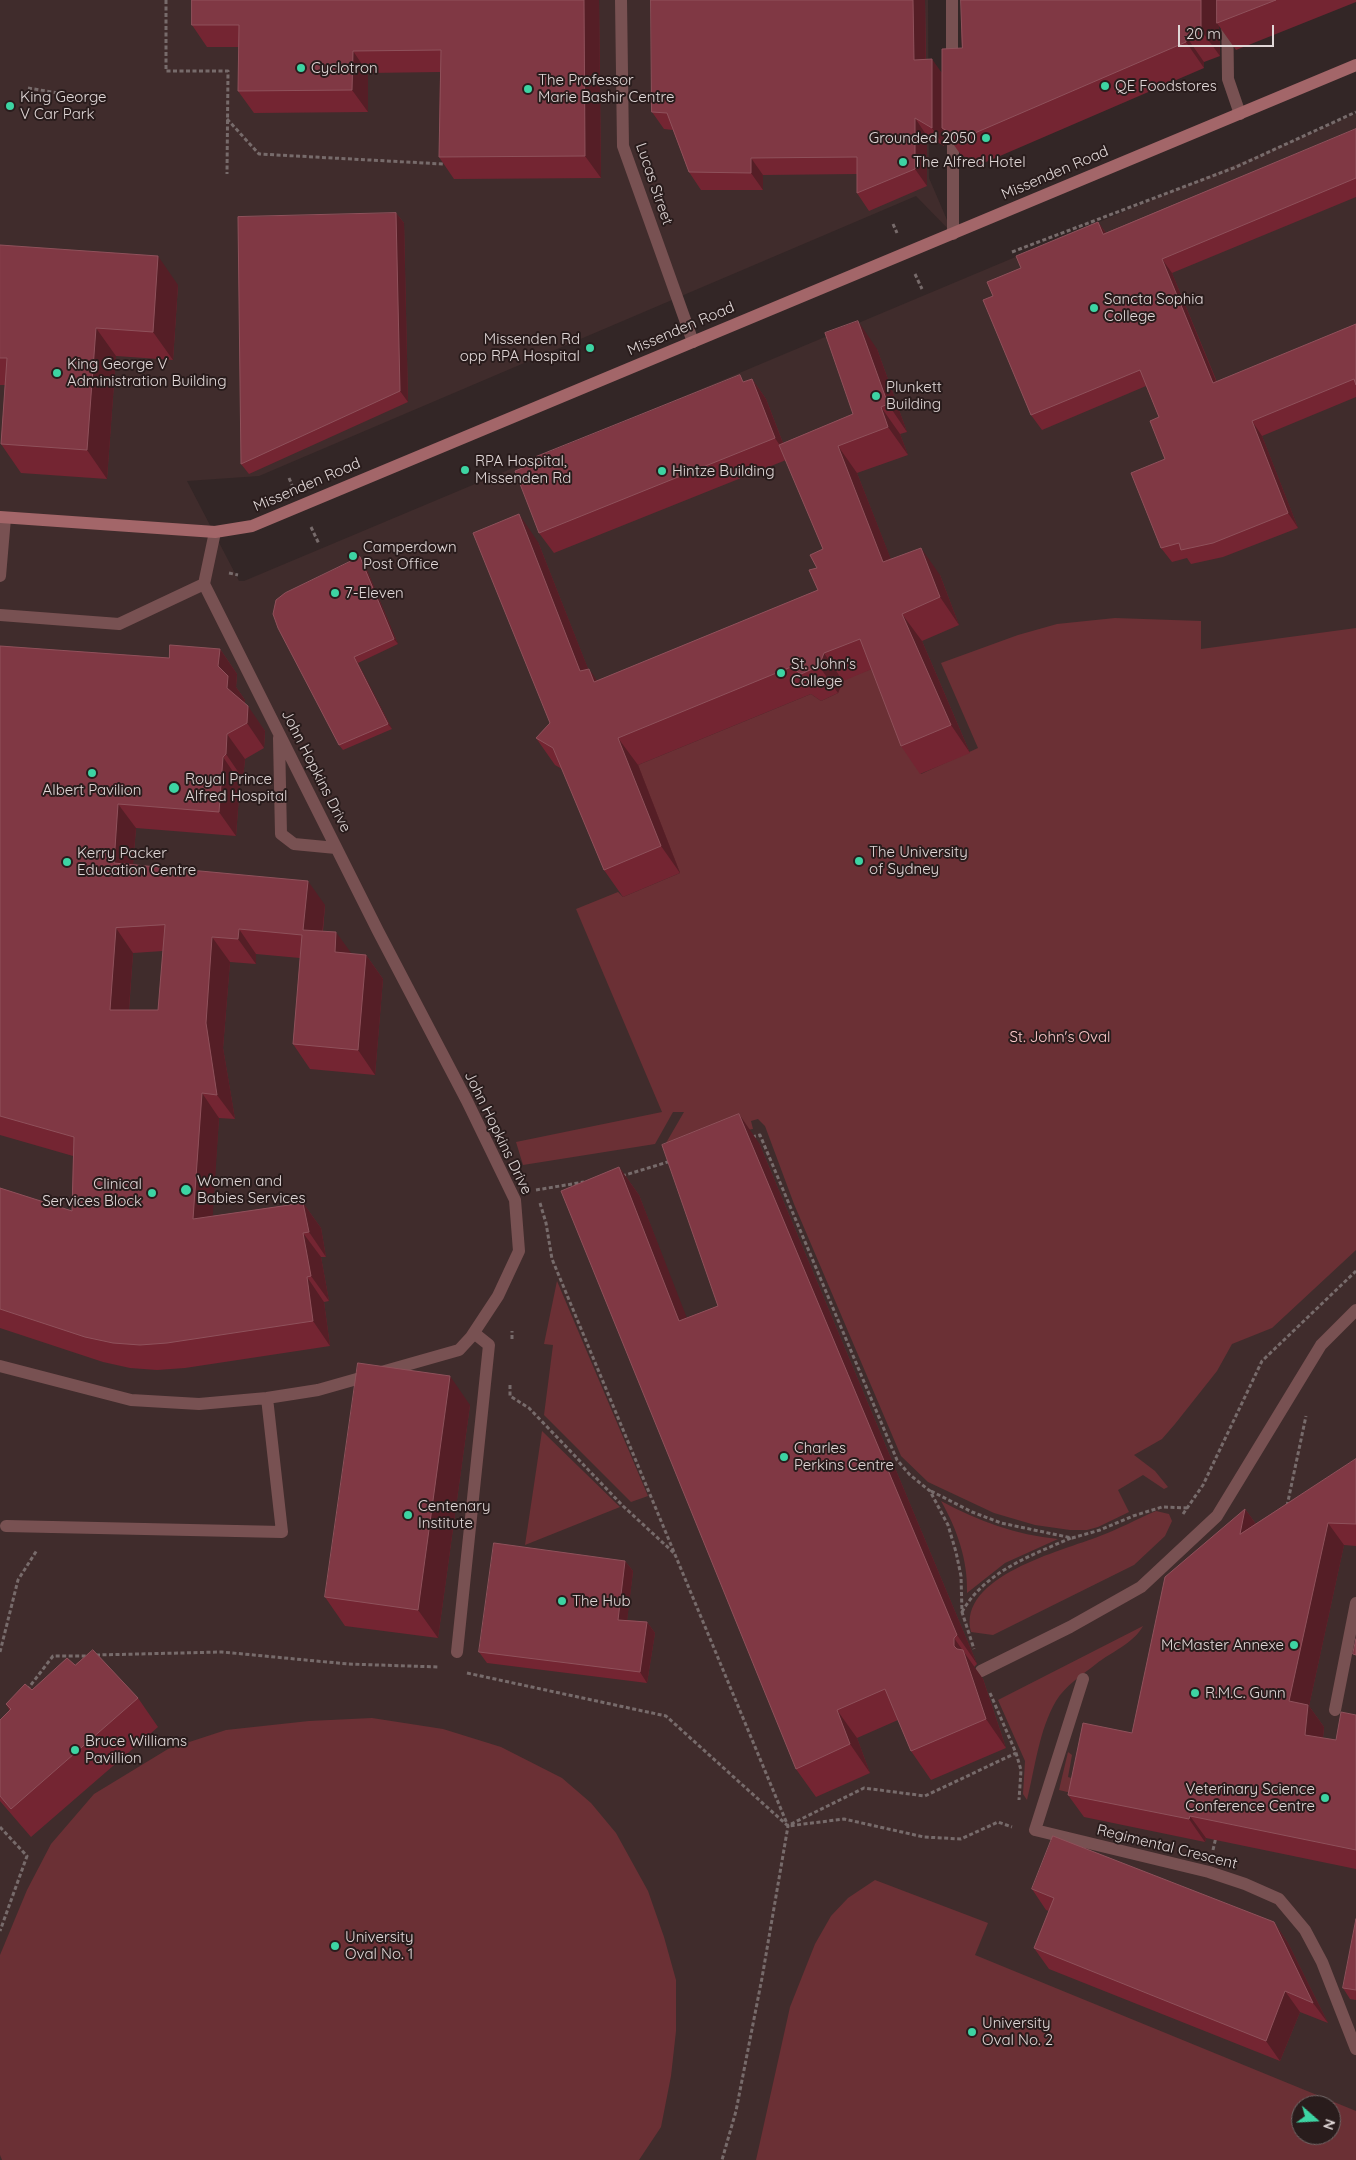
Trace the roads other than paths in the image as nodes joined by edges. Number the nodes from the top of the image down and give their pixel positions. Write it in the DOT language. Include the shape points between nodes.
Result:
graph roads {
  1 [pos="621,0"];
  2 [pos="952,0"];
  3 [pos="1227,0"];
  4 [pos="1356,65"];
  5 [pos="952,79"];
  6 [pos="1240,114"];
  7 [pos="953,118"];
  8 [pos="953,234"];
  9 [pos="693,342"];
  10 [pos="2,517"];
  11 [pos="215,532"];
  12 [pos="0,576"];
  13 [pos="204,584"];
  14 [pos="0,615"];
  15 [pos="279,735"];
  16 [pos="336,848"];
  17 [pos="1356,1310"];
  18 [pos="474,1332"];
  19 [pos="0,1366"];
  20 [pos="267,1398"];
  21 [pos="6,1526"];
  22 [pos="1356,1603"];
  23 [pos="457,1652"];
  24 [pos="981,1671"];
  25 [pos="1083,1679"];
  26 [pos="1335,1710"];
  27 [pos="1356,2048"];
  1 -- 9 [label="street, Lucas Street" via="623,146"];
  2 -- 5 [label="street"];
  3 -- 6 [label="street" via="1228,79"];
  4 -- 6 [label="street, Missenden Road"];
  6 -- 8 [label="street, Missenden Road"];
  7 -- 8 [label="street"];
  8 -- 9 [label="street, Missenden Road"];
  9 -- 11 [label="street, Missenden Road" via="252,526"];
  10 -- 11 [label="street, Missenden Road"];
  10 -- 12 [label="street"];
  11 -- 13 [label="street"];
  13 -- 14 [label="street" via="120,624"];
  13 -- 15 [label="street, John Hopkins Drive"];
  15 -- 16 [label="street, John Hopkins Drive"];
  15 -- 16 [label="street" via="281,834 294,844"];
  16 -- 18 [label="street, John Hopkins Drive" via="515,1200 519,1251 498,1296"];
  17 -- 24 [label="street" via="1321,1345 1217,1516 1141,1587"];
  18 -- 20 [label="street, John Hopkins Drive" via="459,1350 318,1390"];
  18 -- 23 [label="street" via="489,1345"];
  19 -- 20 [label="street, John Hopkins Drive" via="131,1400 199,1404"];
  20 -- 21 [label="street" via="282,1532"];
  22 -- 26 [label="street"];
  25 -- 27 [label="street, Regimental Crescent" via="1035,1830 1208,1872 1279,1899 1305,1930 1322,1962"];
}
